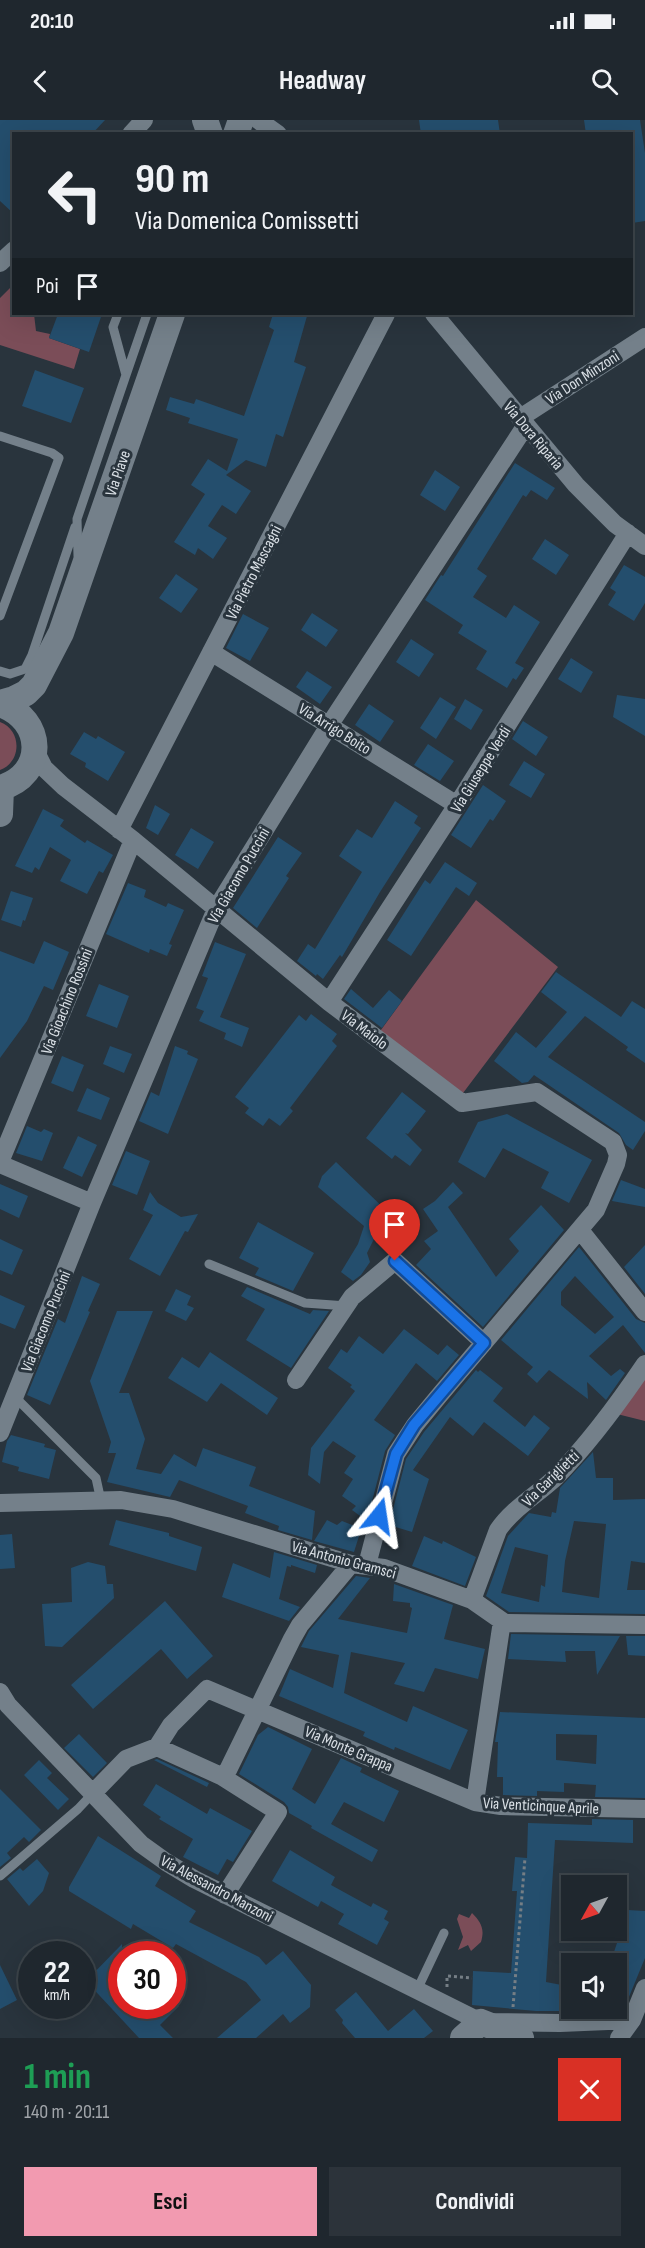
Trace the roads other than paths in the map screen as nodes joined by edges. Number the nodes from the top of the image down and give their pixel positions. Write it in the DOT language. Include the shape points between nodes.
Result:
graph roads {
  1 [pos="144,120"];
  2 [pos="258,120"];
  3 [pos="133,132"];
  4 [pos="275,132"];
  5 [pos="12,252"];
  6 [pos="0,263"];
  7 [pos="118,315"];
  8 [pos="147,315"];
  9 [pos="172,315"];
  10 [pos="385,315"];
  11 [pos="435,315"];
  12 [pos="645,337"];
  13 [pos="126,375"];
  14 [pos="523,421"];
  15 [pos="0,436"];
  16 [pos="77,519"];
  17 [pos="628,533"];
  18 [pos="645,546"];
  19 [pos="79,582"];
  20 [pos="0,616"];
  21 [pos="61,633"];
  22 [pos="212,651"];
  23 [pos="0,671"];
  24 [pos="0,704"];
  25 [pos="330,724"];
  26 [pos="30,726"];
  27 [pos="34,750"];
  28 [pos="7,784"];
  29 [pos="63,786"];
  30 [pos="457,805"];
  31 [pos="0,814"];
  32 [pos="126,835"];
  33 [pos="216,909"];
  34 [pos="329,1002"];
  35 [pos="0,1163"];
  36 [pos="92,1203"];
  37 [pos="580,1230"];
  38 [pos="209,1264"];
  39 [pos="346,1306"];
  40 [pos="645,1312"];
  41 [pos="484,1343"];
  42 [pos="645,1364"];
  43 [pos="296,1380"];
  44 [pos="15,1397"];
  45 [pos="0,1433"];
  46 [pos="101,1501"];
  47 [pos="0,1503"];
  48 [pos="359,1564"];
  49 [pos="472,1600"];
  50 [pos="502,1621"];
  51 [pos="645,1626"];
  52 [pos="0,1692"];
  53 [pos="258,1710"];
  54 [pos="157,1748"];
  55 [pos="221,1776"];
  56 [pos="440,1788"];
  57 [pos="94,1792"];
  58 [pos="475,1802"];
  59 [pos="645,1809"];
  60 [pos="0,1876"];
  61 [pos="225,1895"];
  62 [pos="444,1933"];
  63 [pos="645,1988"];
  64 [pos="417,1990"];
  65 [pos="632,2020"];
  66 [pos="479,2029"];
  67 [pos="521,2038"];
  68 [pos="620,2038"];
  1 -- 3 [label="street"];
  2 -- 4 [label="street"];
  5 -- 6 [label="street"];
  7 -- 13 [label="lane" via="113,327"];
  8 -- 13 [label="lane"];
  9 -- 19 [label="main road, Via Piave"];
  10 -- 22 [label="street, Via Pietro Mascagni"];
  11 -- 14 [label="street, Via Dora Riparia"];
  12 -- 14 [label="street, Via Don Minzoni"];
  13 -- 16 [label="lane"];
  14 -- 17 [label="street, Via Dora Riparia" via="576,485"];
  14 -- 25 [label="street, Via Giacomo Puccini"];
  15 -- 20 [label="lane" via="59,458"];
  16 -- 19 [label="lane"];
  16 -- 23 [label="lane" via="25,669 10,674"];
  17 -- 18 [label="street, Via Dora Riparia"];
  17 -- 30 [label="street, Via Giuseppe Verdi"];
  19 -- 21 [label="main road, Via Piave"];
  21 -- 24 [label="main road, Via Piave" via="34,685 26,693"];
  21 -- 26 [label="main road, Via Piave" via="60,657"];
  22 -- 25 [label="street, Via Arrigo Boito"];
  22 -- 32 [label="street, Via Pietro Mascagni"];
  24 -- 26 [label="main road" via="22,715"];
  25 -- 30 [label="street, Via Arrigo Boito"];
  25 -- 33 [label="street, Via Giacomo Puccini"];
  26 -- 27 [label="main road"];
  27 -- 28 [label="main road" via="31,763"];
  27 -- 29 [label="street, Via Maiolo" via="44,768"];
  28 -- 29 [label="street, Via Maiolo"];
  28 -- 31 [label="main road"];
  29 -- 32 [label="street, Via Maiolo"];
  30 -- 34 [label="street, Via Giuseppe Verdi"];
  32 -- 33 [label="street, Via Maiolo"];
  32 -- 35 [label="street, Via Gioachino Rossini"];
  33 -- 34 [label="street, Via Maiolo"];
  33 -- 36 [label="street, Via Giacomo Puccini"];
  34 -- 37 [label="street, Via Maiolo" via="462,1103 537,1092 613,1142 618,1155 616,1164 597,1210"];
  35 -- 36 [label="street"];
  36 -- 44 [label="street, Via Giacomo Puccini"];
  37 -- 40 [label="street"];
  37 -- 41 [label="street, Via Maiolo"];
  38 -- 39 [label="lane" via="305,1303"];
  39 -- 41 [label="street" via="395,1261"];
  39 -- 43 [label="street"];
  41 -- 48 [label="street, Via Maiolo" via="414,1425 396,1454"];
  42 -- 49 [label="street, Via Gariglietti" via="612,1412 555,1477 505,1520"];
  44 -- 45 [label="street, Via Giacomo Puccini"];
  44 -- 46 [label="lane" via="96,1478"];
  46 -- 47 [label="street, Via Antonio Gramsci"];
  46 -- 48 [label="street, Via Antonio Gramsci" via="121,1500 173,1509"];
  48 -- 49 [label="street, Via Antonio Gramsci" via="384,1568"];
  48 -- 53 [label="street" via="300,1625"];
  49 -- 50 [label="street, Via Antonio Gramsci"];
  50 -- 51 [label="street"];
  50 -- 58 [label="street"];
  52 -- 57 [label="street, Via Alessandro Manzoni" via="8,1705"];
  53 -- 54 [label="street, Via Monte Grappa" via="207,1689 171,1725"];
  53 -- 55 [label="street" via="228,1770"];
  53 -- 56 [label="street, Via Monte Grappa"];
  54 -- 55 [label="street"];
  54 -- 57 [label="street" via="126,1759"];
  55 -- 61 [label="street" via="278,1812"];
  56 -- 58 [label="street, Via Venticinque Aprile"];
  57 -- 60 [label="lane"];
  57 -- 61 [label="street, Via Alessandro Manzoni" via="141,1844"];
  58 -- 59 [label="street, Via Venticinque Aprile"];
  61 -- 64 [label="street, Via Alessandro Manzoni"];
  62 -- 64 [label="lane"];
  63 -- 65 [label="street"];
  64 -- 66 [label="street, Via Alessandro Manzoni"];
  65 -- 66 [label="street"];
  65 -- 68 [label="street"];
  66 -- 67 [label="main road"];
}
